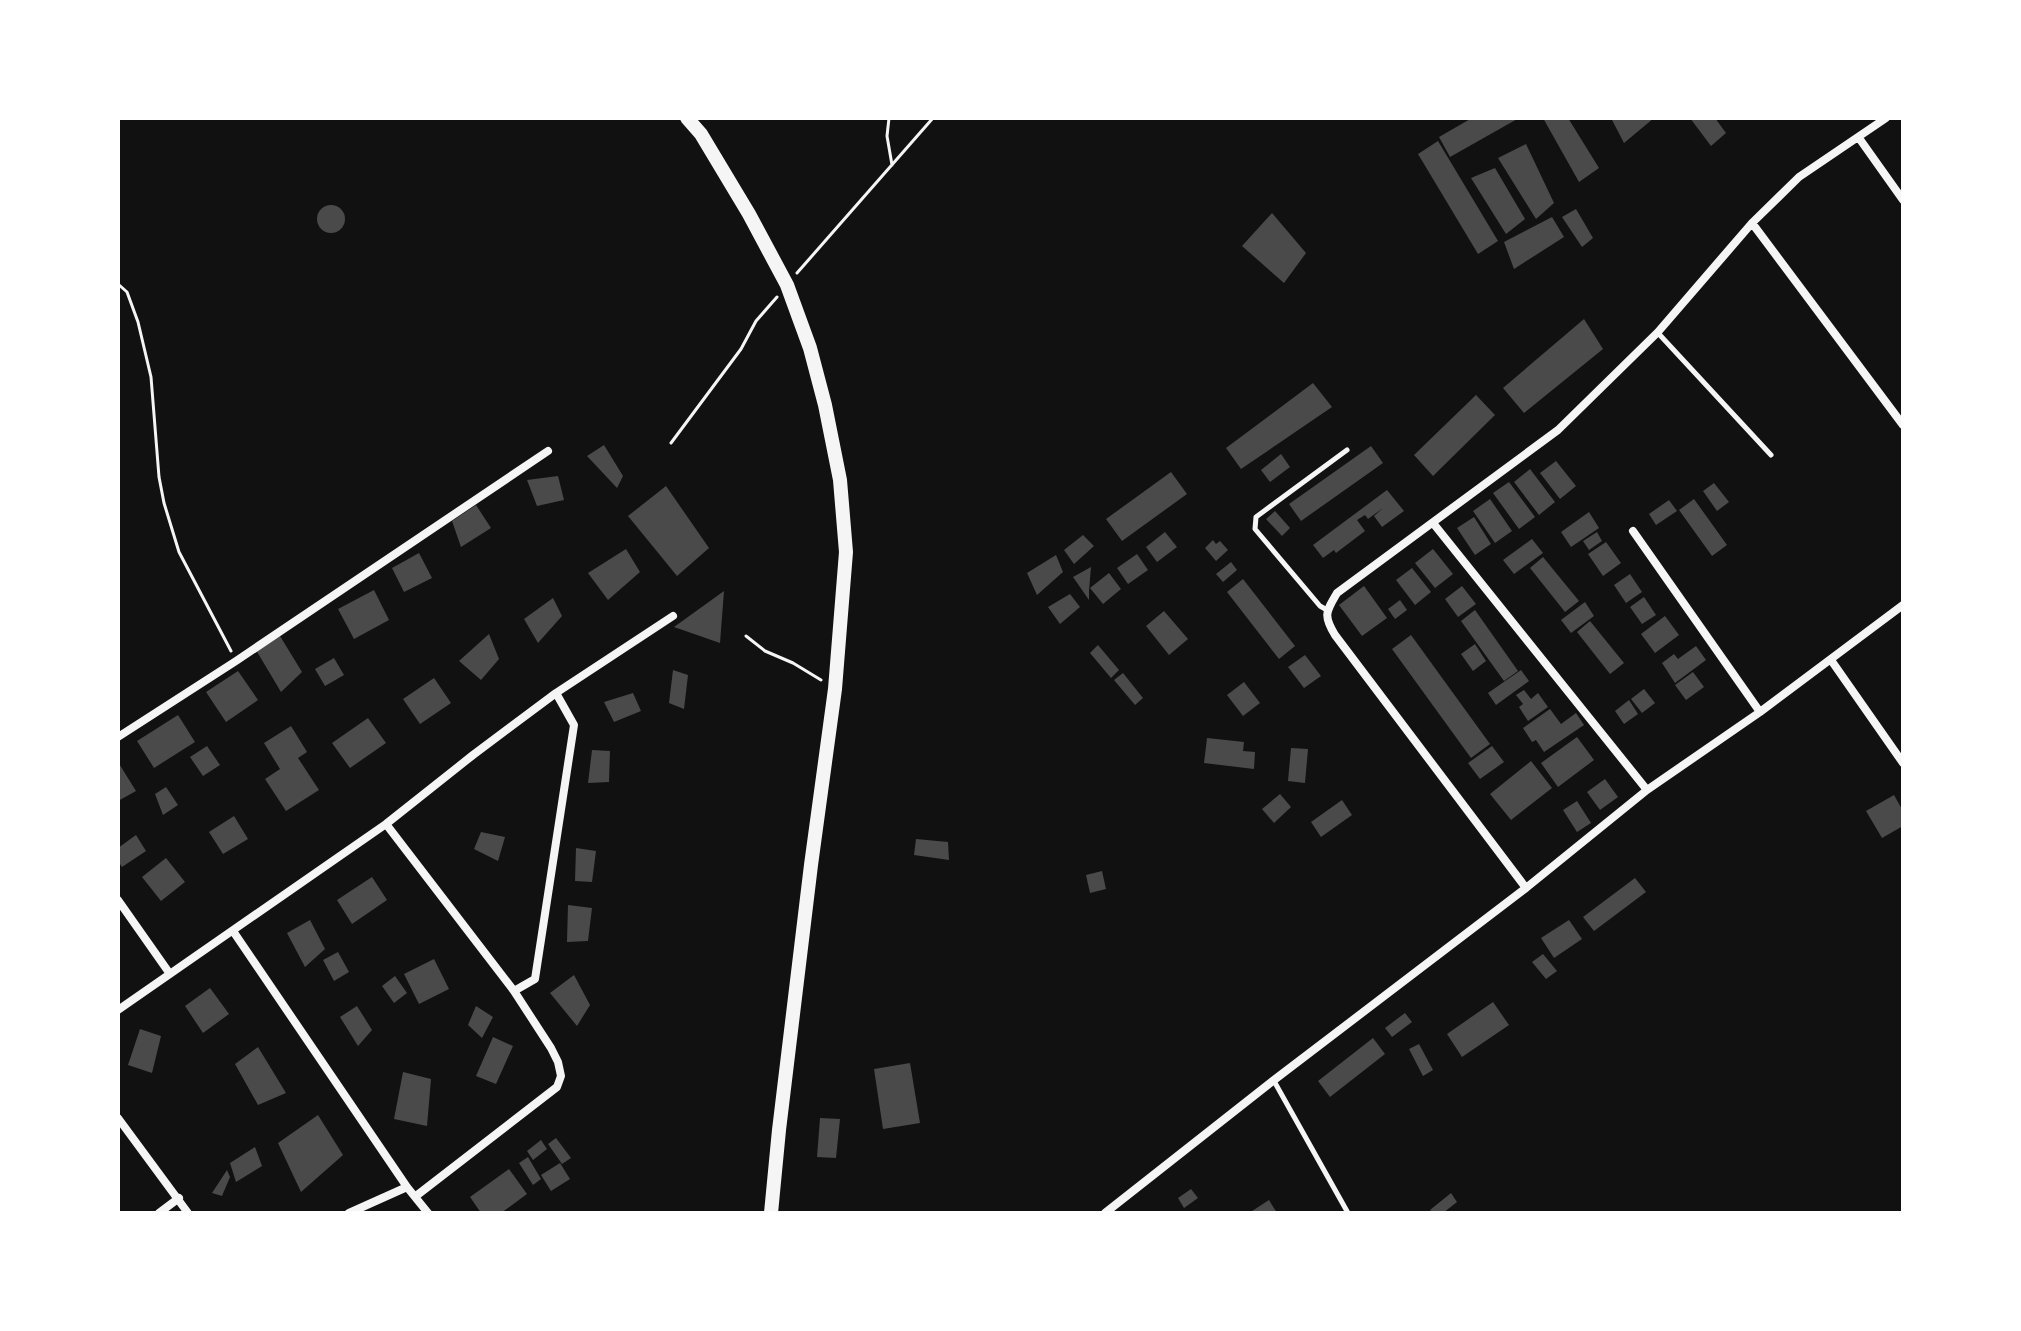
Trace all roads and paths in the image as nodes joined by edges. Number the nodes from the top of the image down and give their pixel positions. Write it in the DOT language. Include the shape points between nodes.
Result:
graph roads {
  1 [pos="687,118"];
  2 [pos="889,118"];
  3 [pos="933,118"];
  4 [pos="1886,118"];
  5 [pos="1859,138"];
  6 [pos="892,165"];
  7 [pos="1903,200"];
  8 [pos="1752,223"];
  9 [pos="118,284"];
  10 [pos="787,285"];
  11 [pos="1658,332"];
  12 [pos="1903,425"];
  13 [pos="671,443"];
  14 [pos="1347,450"];
  15 [pos="548,451"];
  16 [pos="1771,455"];
  17 [pos="1433,523"];
  18 [pos="1633,531"];
  19 [pos="1903,605"];
  20 [pos="1327,610"];
  21 [pos="673,616"];
  22 [pos="746,636"];
  23 [pos="1831,660"];
  24 [pos="236,661"];
  25 [pos="835,689"];
  26 [pos="556,693"];
  27 [pos="1760,712"];
  28 [pos="118,737"];
  29 [pos="1903,763"];
  30 [pos="1647,790"];
  31 [pos="386,824"];
  32 [pos="1526,888"];
  33 [pos="118,900"];
  34 [pos="233,931"];
  35 [pos="170,974"];
  36 [pos="514,991"];
  37 [pos="118,1010"];
  38 [pos="1274,1080"];
  39 [pos="118,1118"];
  40 [pos="407,1187"];
  41 [pos="416,1196"];
  42 [pos="179,1198"];
  43 [pos="159,1213"];
  44 [pos="188,1213"];
  45 [pos="349,1213"];
  46 [pos="428,1213"];
  47 [pos="771,1213"];
  48 [pos="1105,1213"];
  49 [pos="1348,1213"];
  1 -- 10 [label="main road" via="742,202"];
  2 -- 6 [label="path"];
  3 -- 6 [label="path"];
  4 -- 5 [label="street"];
  5 -- 7 [label="street"];
  5 -- 8 [label="street" via="1799,177"];
  6 -- 10 [label="path"];
  8 -- 11 [label="street"];
  8 -- 12 [label="street"];
  9 -- 24 [label="path" via="127,292 138,322 151,377 159,477 179,552"];
  10 -- 13 [label="path"];
  10 -- 25 [label="main road" via="810,348 840,480 846,552"];
  11 -- 16 [label="lane"];
  11 -- 17 [label="street" via="1558,430"];
  14 -- 20 [label="lane" via="1256,517 1255,529"];
  15 -- 24 [label="street"];
  17 -- 20 [label="street" via="1337,593"];
  17 -- 30 [label="street"];
  18 -- 27 [label="street"];
  19 -- 23 [label="street"];
  20 -- 32 [label="street" via="1326,620 1335,635"];
  21 -- 26 [label="street"];
  22 -- 25 [label="path"];
  23 -- 27 [label="street"];
  23 -- 29 [label="street"];
  24 -- 28 [label="street"];
  25 -- 47 [label="main road"];
  26 -- 31 [label="street"];
  26 -- 36 [label="street" via="574,725 535,979"];
  27 -- 30 [label="street"];
  30 -- 32 [label="street"];
  31 -- 34 [label="street"];
  31 -- 36 [label="street"];
  32 -- 38 [label="street"];
  33 -- 35 [label="street"];
  34 -- 35 [label="street"];
  34 -- 40 [label="street"];
  35 -- 37 [label="street"];
  36 -- 41 [label="street" via="558,1062 557,1087"];
  38 -- 48 [label="street"];
  38 -- 49 [label="lane"];
  39 -- 42 [label="street"];
  40 -- 41 [label="street"];
  40 -- 45 [label="street"];
  41 -- 46 [label="street"];
  42 -- 43 [label="street"];
  42 -- 44 [label="street"];
}
